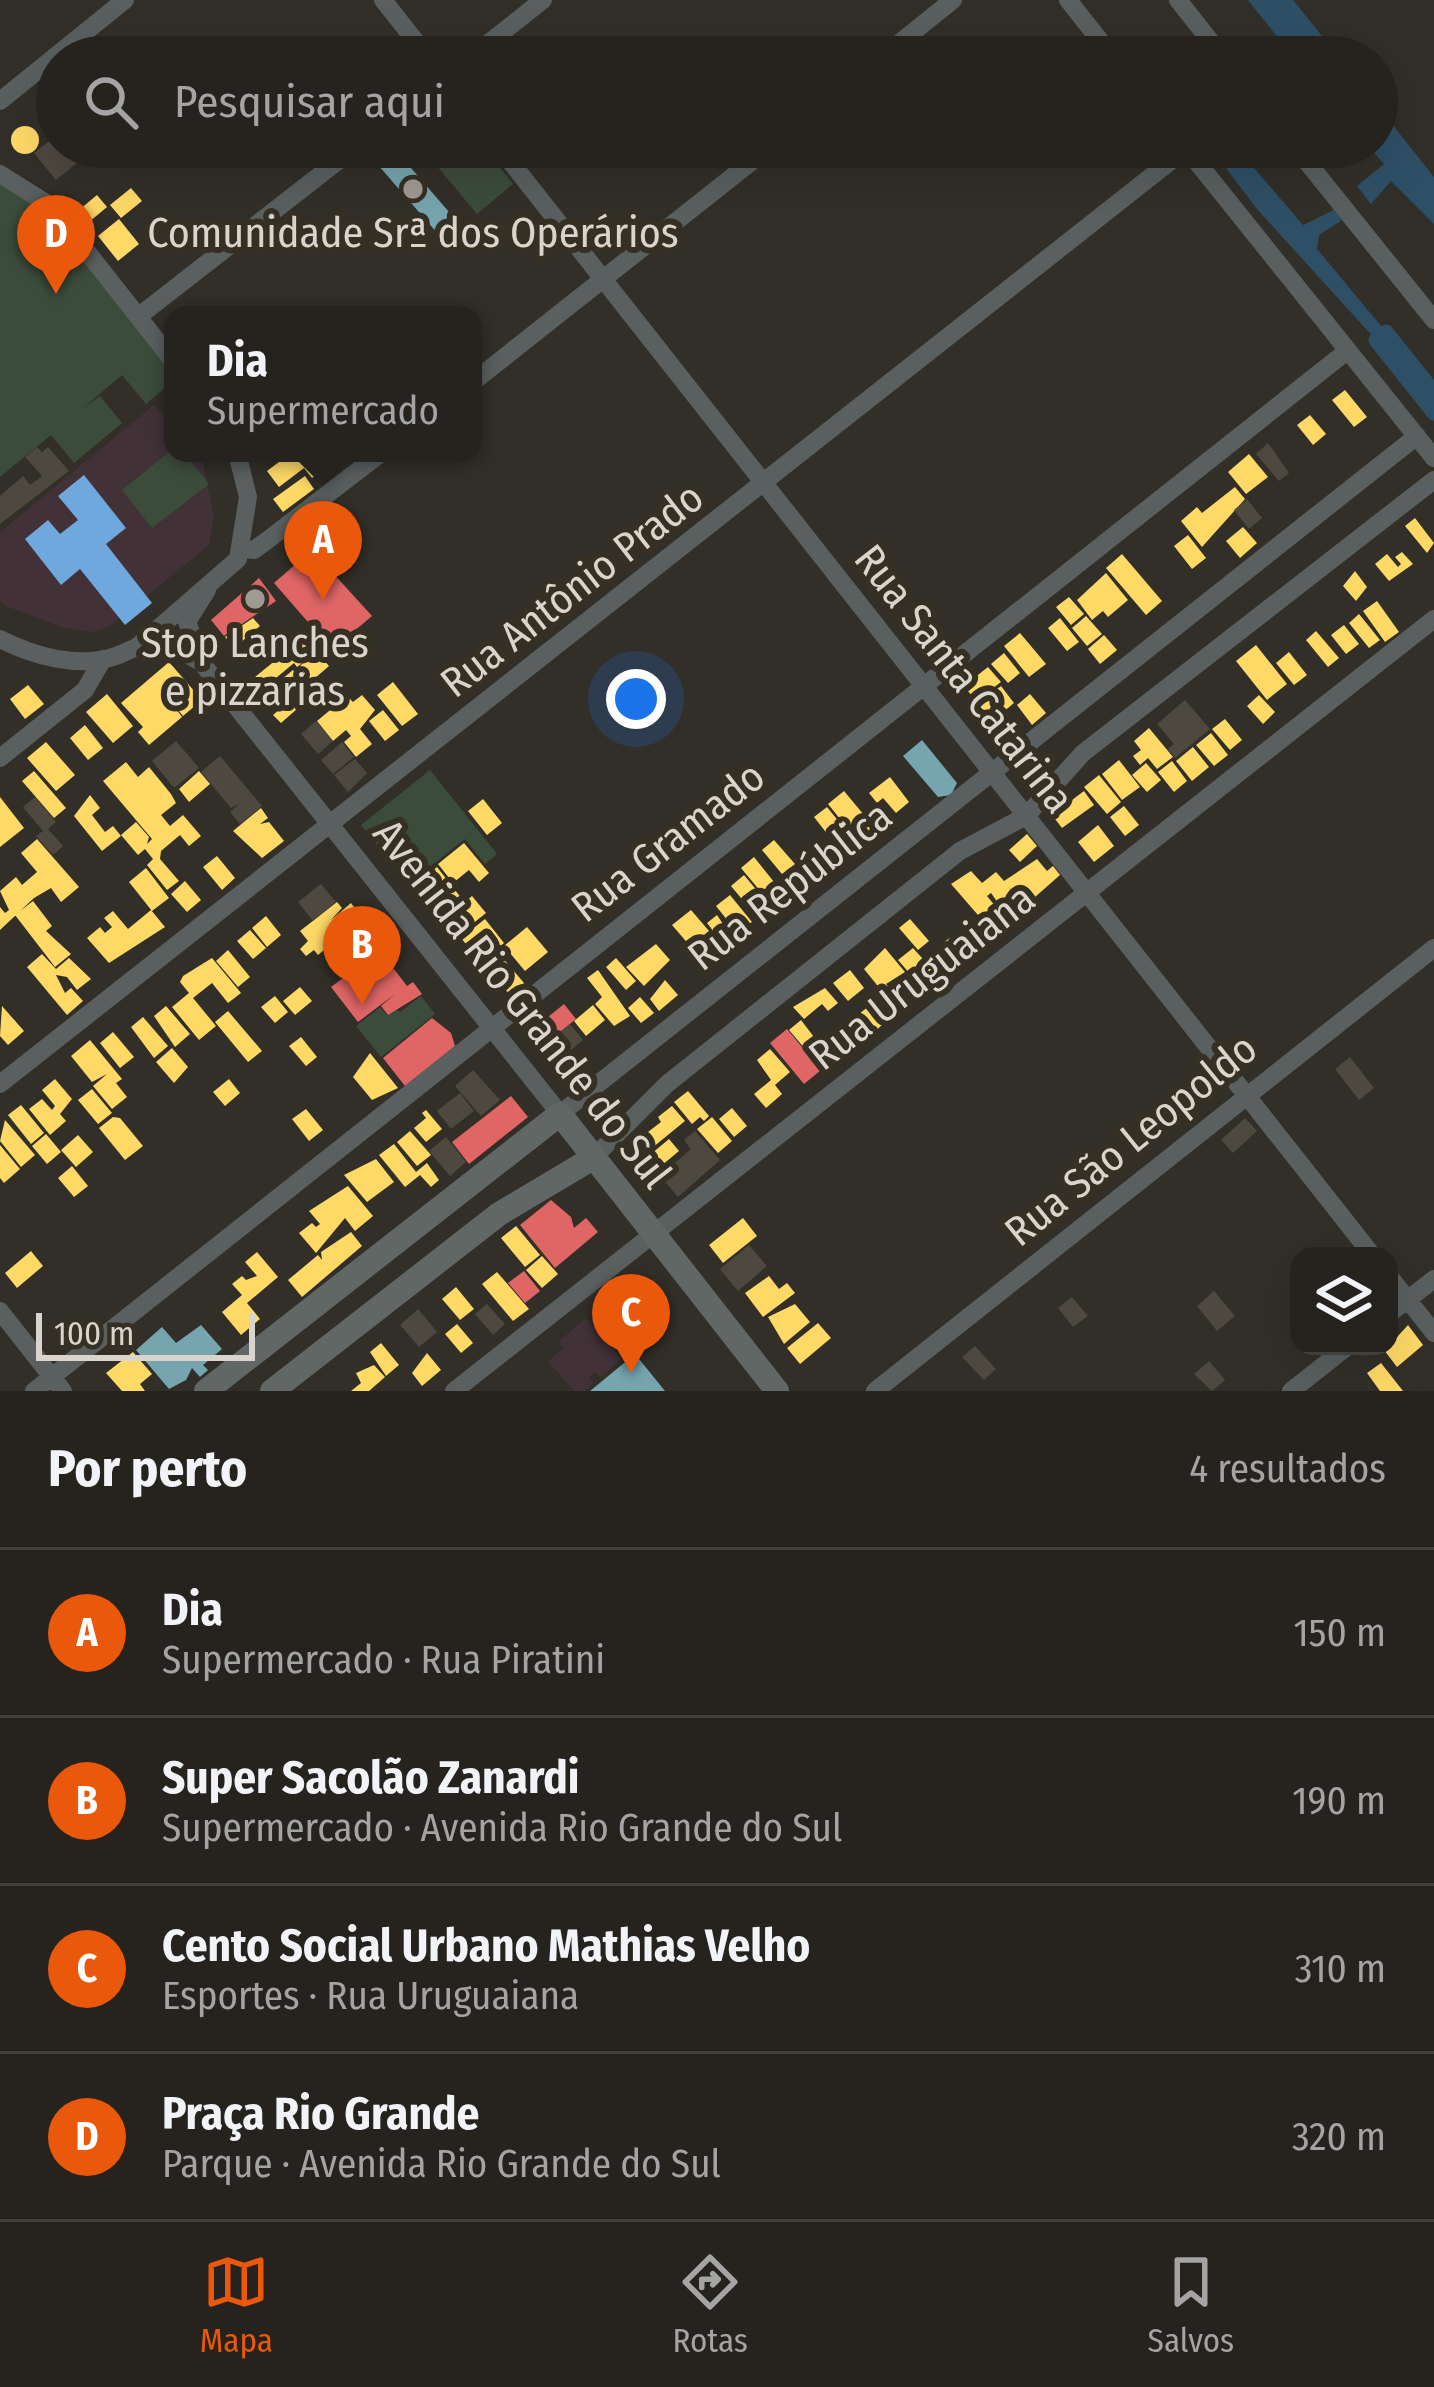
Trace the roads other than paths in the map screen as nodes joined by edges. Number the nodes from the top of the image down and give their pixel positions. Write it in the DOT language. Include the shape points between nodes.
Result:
graph roads {
  1 [pos="125,0"];
  2 [pos="383,0"];
  3 [pos="543,0"];
  4 [pos="953,0"];
  5 [pos="1068,0"];
  6 [pos="1178,0"];
  7 [pos="80,36"];
  8 [pos="411,36"];
  9 [pos="498,36"];
  10 [pos="908,36"];
  11 [pos="1096,36"];
  12 [pos="1206,36"];
  13 [pos="36,72"];
  14 [pos="0,101"];
  15 [pos="329,168"];
  16 [pos="516,168"];
  17 [pos="744,168"];
  18 [pos="1160,168"];
  19 [pos="1201,168"];
  20 [pos="1311,168"];
  21 [pos="0,174"];
  22 [pos="604,280"];
  23 [pos="139,316"];
  24 [pos="1434,320"];
  25 [pos="164,350"];
  26 [pos="1347,351"];
  27 [pos="482,375"];
  28 [pos="1417,436"];
  29 [pos="1434,458"];
  30 [pos="239,462"];
  31 [pos="369,462"];
  32 [pos="1434,480"];
  33 [pos="765,485"];
  34 [pos="242,549"];
  35 [pos="208,590"];
  36 [pos="1434,619"];
  37 [pos="1182,624"];
  38 [pos="0,639"];
  39 [pos="138,646"];
  40 [pos="1148,651"];
  41 [pos="1207,655"];
  42 [pos="103,659"];
  43 [pos="205,667"];
  44 [pos="1172,683"];
  45 [pos="924,686"];
  46 [pos="0,758"];
  47 [pos="993,771"];
  48 [pos="1026,816"];
  49 [pos="329,824"];
  50 [pos="1087,893"];
  51 [pos="1434,948"];
  52 [pos="490,1027"];
  53 [pos="0,1084"];
  54 [pos="1246,1094"];
  55 [pos="560,1114"];
  56 [pos="593,1158"];
  57 [pos="654,1233"];
  58 [pos="1366,1247"];
  59 [pos="1434,1279"];
  60 [pos="1398,1288"];
  61 [pos="1407,1299"];
  62 [pos="1398,1306"];
  63 [pos="0,1311"];
  64 [pos="1434,1333"];
  65 [pos="1337,1355"];
  66 [pos="58,1384"];
  67 [pos="34,1391"];
  68 [pos="206,1391"];
  69 [pos="272,1391"];
  70 [pos="454,1391"];
  71 [pos="777,1391"];
  72 [pos="874,1391"];
  73 [pos="1291,1391"];
  1 -- 7 [label="street"];
  2 -- 8 [label="street"];
  3 -- 9 [label="street"];
  4 -- 10 [label="street"];
  5 -- 11 [label="street"];
  6 -- 12 [label="street"];
  13 -- 14 [label="street"];
  15 -- 23 [label="street"];
  16 -- 22 [label="street, Rua Santa Catarina"];
  17 -- 22 [label="street"];
  18 -- 33 [label="street, Rua Antônio Prado"];
  19 -- 26 [label="street"];
  20 -- 24 [label="street"];
  21 -- 23 [label="street" via="51,206"];
  22 -- 27 [label="street"];
  22 -- 33 [label="street, Rua Santa Catarina"];
  23 -- 25 [label="street"];
  26 -- 28 [label="street"];
  26 -- 45 [label="street, Rua Gramado"];
  28 -- 29 [label="street"];
  28 -- 37 [label="street, Rua República"];
  30 -- 34 [label="street" via="248,497"];
  31 -- 34 [label="street" via="254,550"];
  32 -- 41 [label="street, Rua República"];
  33 -- 45 [label="street, Rua Santa Catarina"];
  33 -- 49 [label="street, Rua Antônio Prado"];
  34 -- 35 [label="street, Avenida Rio Grande do Sul"];
  35 -- 39 [label="street, Avenida Rio Grande do Sul"];
  35 -- 43 [label="street, Avenida Rio Grande do Sul" via="187,622"];
  36 -- 50 [label="street, Rua Uruguaiana"];
  37 -- 40 [label="street, Rua República"];
  37 -- 41 [label="street"];
  38 -- 42 [label="street, Avenida Rio Grande do Sul" via="52,657"];
  39 -- 42 [label="street, Avenida Rio Grande do Sul"];
  39 -- 43 [label="street, Avenida Rio Grande do Sul" via="163,641"];
  40 -- 44 [label="street"];
  40 -- 47 [label="street, Rua República"];
  41 -- 44 [label="street, Rua República"];
  42 -- 46 [label="street" via="86,690"];
  43 -- 49 [label="street, Avenida Rio Grande do Sul"];
  44 -- 48 [label="street, Rua República" via="1083,753"];
  45 -- 47 [label="street, Rua Santa Catarina"];
  45 -- 52 [label="street, Rua Gramado"];
  47 -- 48 [label="street, Rua Santa Catarina"];
  47 -- 55 [label="street, Rua República"];
  48 -- 50 [label="street, Rua Santa Catarina"];
  48 -- 56 [label="street, Rua República" via="960,851 667,1084"];
  49 -- 52 [label="street, Avenida Rio Grande do Sul"];
  49 -- 53 [label="street, Rua Antônio Prado"];
  50 -- 54 [label="street, Rua Santa Catarina"];
  50 -- 57 [label="street, Rua Uruguaiana"];
  51 -- 54 [label="street, Rua São Leopoldo"];
  52 -- 55 [label="street, Avenida Rio Grande do Sul"];
  52 -- 66 [label="street, Rua Gramado"];
  54 -- 58 [label="street, Rua Santa Catarina"];
  54 -- 72 [label="street, Rua São Leopoldo"];
  55 -- 56 [label="main road, Avenida Rio Grande do Sul"];
  55 -- 68 [label="main road, Rua República"];
  56 -- 57 [label="main road, Avenida Rio Grande do Sul"];
  56 -- 69 [label="main road, Rua República" via="499,1214"];
  57 -- 70 [label="street, Rua Uruguaiana"];
  57 -- 71 [label="main road, Avenida Rio Grande do Sul"];
  59 -- 61 [label="street"];
  60 -- 61 [label="street"];
  61 -- 62 [label="street"];
  61 -- 64 [label="street"];
  63 -- 66 [label="street"];
  65 -- 73 [label="street"];
  66 -- 67 [label="street, Rua Gramado"];
}
